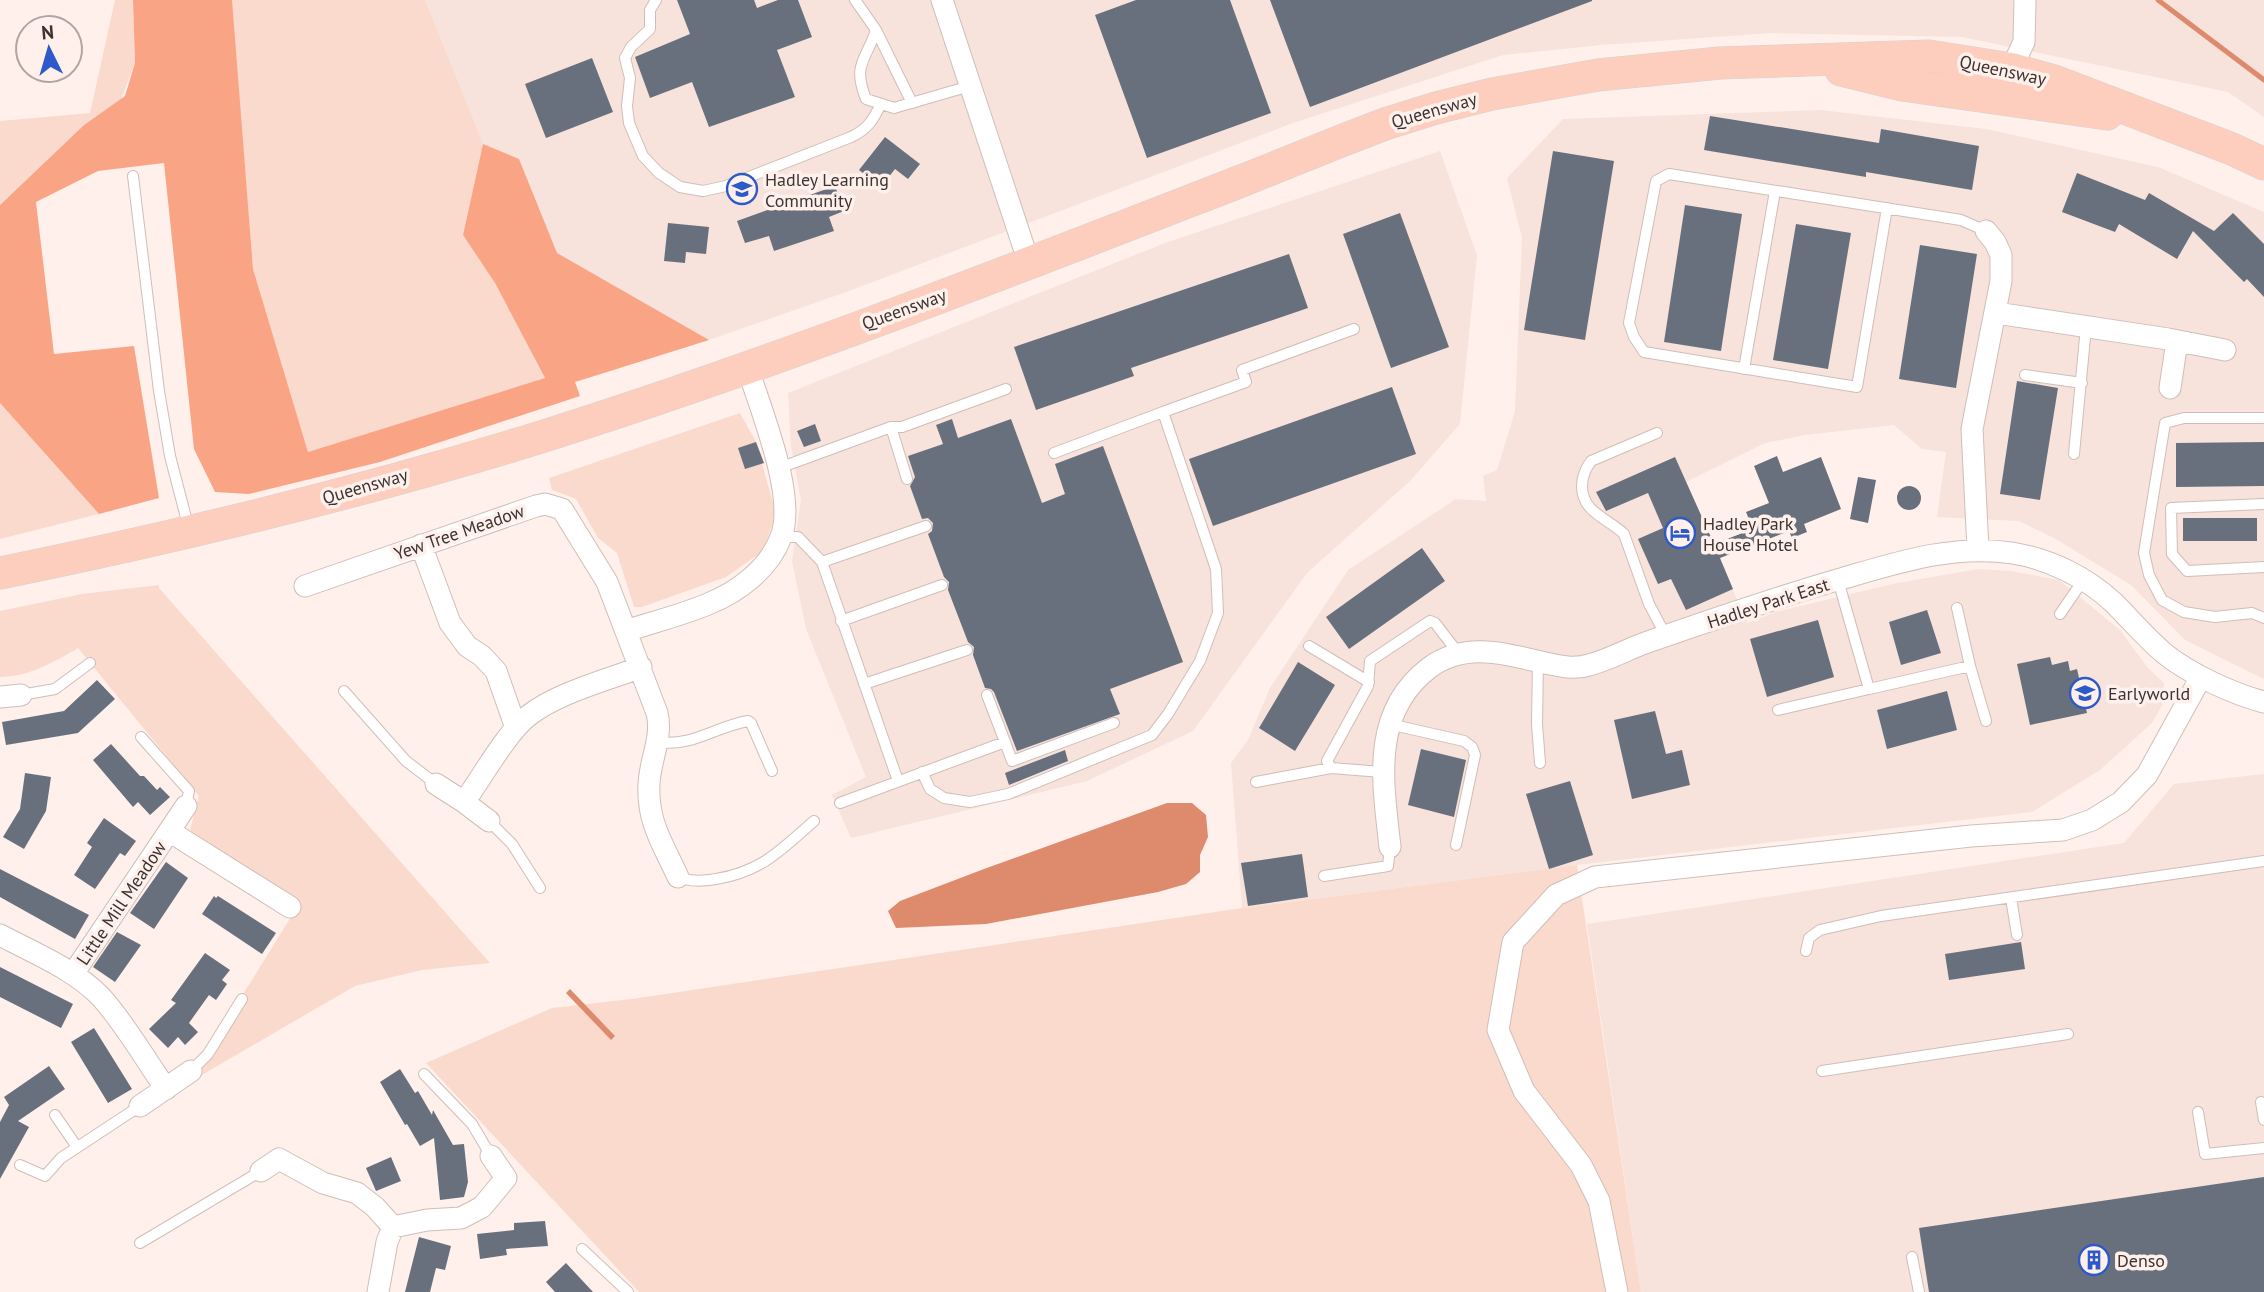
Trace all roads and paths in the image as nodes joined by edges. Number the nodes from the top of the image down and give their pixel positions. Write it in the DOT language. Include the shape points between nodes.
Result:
graph roads {
  1 [pos="656,0"];
  2 [pos="855,0"];
  3 [pos="942,0"];
  4 [pos="2025,3"];
  5 [pos="876,30"];
  6 [pos="1806,61"];
  7 [pos="2011,69"];
  8 [pos="970,86"];
  9 [pos="2005,100"];
  10 [pos="912,103"];
  11 [pos="881,104"];
  12 [pos="2152,120"];
  13 [pos="2264,164"];
  14 [pos="133,176"];
  15 [pos="1775,191"];
  16 [pos="1887,208"];
  17 [pos="1986,231"];
  18 [pos="1029,263"];
  19 [pos="1996,313"];
  20 [pos="2086,327"];
  21 [pos="1354,328"];
  22 [pos="2177,341"];
  23 [pos="2225,350"];
  24 [pos="747,366"];
  25 [pos="1744,369"];
  26 [pos="2025,375"];
  27 [pos="2082,383"];
  28 [pos="2170,388"];
  29 [pos="1006,389"];
  30 [pos="1163,412"];
  31 [pos="2264,418"];
  32 [pos="891,427"];
  33 [pos="1657,433"];
  34 [pos="1054,453"];
  35 [pos="2074,454"];
  36 [pos="779,468"];
  37 [pos="907,480"];
  38 [pos="2264,505"];
  39 [pos="926,526"];
  40 [pos="190,531"];
  41 [pos="782,537"];
  42 [pos="421,544"];
  43 [pos="1978,549"];
  44 [pos="822,562"];
  45 [pos="2264,567"];
  46 [pos="0,573"];
  47 [pos="2084,579"];
  48 [pos="1838,580"];
  49 [pos="942,585"];
  50 [pos="305,586"];
  51 [pos="1957,608"];
  52 [pos="2060,614"];
  53 [pos="2264,618"];
  54 [pos="841,621"];
  55 [pos="626,631"];
  56 [pos="1666,636"];
  57 [pos="1309,646"];
  58 [pos="967,649"];
  59 [pos="1459,654"];
  60 [pos="1538,661"];
  61 [pos="90,663"];
  62 [pos="1970,666"];
  63 [pos="641,667"];
  64 [pos="2201,677"];
  65 [pos="1369,682"];
  66 [pos="864,684"];
  67 [pos="1869,689"];
  68 [pos="344,691"];
  69 [pos="988,695"];
  70 [pos="10,696"];
  71 [pos="2264,702"];
  72 [pos="1778,710"];
  73 [pos="1986,722"];
  74 [pos="1114,723"];
  75 [pos="1389,724"];
  76 [pos="516,728"];
  77 [pos="141,737"];
  78 [pos="657,742"];
  79 [pos="1005,742"];
  80 [pos="1540,763"];
  81 [pos="1331,768"];
  82 [pos="772,771"];
  83 [pos="922,772"];
  84 [pos="1382,772"];
  85 [pos="898,781"];
  86 [pos="1256,782"];
  87 [pos="436,785"];
  88 [pos="464,802"];
  89 [pos="840,803"];
  90 [pos="186,806"];
  91 [pos="489,821"];
  92 [pos="814,821"];
  93 [pos="169,831"];
  94 [pos="1456,845"];
  95 [pos="1390,847"];
  96 [pos="2264,861"];
  97 [pos="1324,876"];
  98 [pos="678,877"];
  99 [pos="540,888"];
  100 [pos="2011,898"];
  101 [pos="290,907"];
  102 [pos="0,935"];
  103 [pos="2017,935"];
  104 [pos="1806,950"];
  105 [pos="73,974"];
  106 [pos="242,999"];
  107 [pos="2068,1034"];
  108 [pos="191,1071"];
  109 [pos="1822,1071"];
  110 [pos="424,1074"];
  111 [pos="166,1090"];
  112 [pos="2261,1102"];
  113 [pos="140,1105"];
  114 [pos="2198,1112"];
  115 [pos="55,1115"];
  116 [pos="2264,1119"];
  117 [pos="77,1147"];
  118 [pos="2264,1147"];
  119 [pos="491,1156"];
  120 [pos="20,1165"];
  121 [pos="261,1171"];
  122 [pos="393,1227"];
  123 [pos="140,1243"];
  124 [pos="582,1249"];
  125 [pos="1912,1256"];
  126 [pos="378,1292"];
  127 [pos="628,1292"];
  128 [pos="1617,1292"];
  129 [pos="1919,1292"];
  1 -- 11 [label="lane" via="650,10 650,29 625,58 630,78 629,123 643,156 680,187 704,191 726,186 851,137 872,124"];
  2 -- 5 [label="lane"];
  3 -- 8 [label="street"];
  4 -- 7 [label="street" via="2008,39"];
  5 -- 10 [label="lane"];
  5 -- 11 [label="lane" via="861,61 859,81 866,99"];
  6 -- 7 [label="main road, Queensway" via="1929,56"];
  6 -- 9 [label="main road, Queensway" via="1902,85"];
  6 -- 18 [label="main road, Queensway" via="1720,63 1598,75 1436,108 1325,146"];
  7 -- 9 [label="main road"];
  7 -- 12 [label="main road, Queensway"];
  8 -- 10 [label="lane"];
  8 -- 18 [label="street"];
  9 -- 12 [label="main road, Queensway"];
  10 -- 11 [label="lane" via="894,108"];
  12 -- 13 [label="main road, Queensway"];
  14 -- 40 [label="lane" via="159,391"];
  15 -- 16 [label="lane"];
  15 -- 25 [label="lane"];
  15 -- 25 [label="lane" via="1668,174 1657,181 1629,323 1644,352"];
  16 -- 17 [label="lane" via="1961,220"];
  16 -- 25 [label="lane" via="1857,387"];
  17 -- 19 [label="street" via="2001,255"];
  18 -- 24 [label="main road, Queensway"];
  19 -- 20 [label="street"];
  19 -- 43 [label="street" via="1972,429"];
  20 -- 22 [label="street"];
  20 -- 27 [label="lane"];
  21 -- 30 [label="lane" via="1242,370 1246,382"];
  22 -- 23 [label="street"];
  22 -- 28 [label="street"];
  24 -- 36 [label="street"];
  24 -- 40 [label="main road, Queensway" via="541,437"];
  26 -- 27 [label="lane"];
  27 -- 35 [label="lane"];
  29 -- 32 [label="lane"];
  30 -- 34 [label="lane"];
  30 -- 83 [label="lane" via="1216,569 1218,613 1200,661 1168,714 1152,735 1008,793 970,802 944,798 930,789"];
  31 -- 53 [label="lane" via="2184,418 2165,423 2144,554 2162,600 2184,612 2215,617 2252,613"];
  32 -- 36 [label="lane"];
  32 -- 37 [label="lane"];
  33 -- 56 [label="lane" via="1591,461 1582,482 1588,507 1624,534 1649,604"];
  36 -- 41 [label="street" via="785,499"];
  38 -- 45 [label="lane" via="2171,508 2172,554 2188,571"];
  39 -- 44 [label="lane"];
  40 -- 46 [label="main road, Queensway"];
  41 -- 44 [label="lane" via="797,537"];
  41 -- 55 [label="street" via="757,575 736,589 708,604"];
  42 -- 50 [label="street, Yew Tree Meadow"];
  42 -- 55 [label="street, Yew Tree Meadow" via="536,506 562,509 600,568"];
  42 -- 76 [label="street" via="450,623 467,646 496,671"];
  43 -- 47 [label="street, Hadley Park East" via="2049,562"];
  43 -- 48 [label="street, Hadley Park East" via="1903,561"];
  44 -- 54 [label="lane"];
  47 -- 52 [label="lane"];
  47 -- 64 [label="street, Hadley Park East" via="2165,654"];
  48 -- 56 [label="street, Hadley Park East"];
  48 -- 67 [label="lane"];
  49 -- 54 [label="lane"];
  51 -- 62 [label="lane"];
  54 -- 66 [label="lane"];
  55 -- 63 [label="street, Yew Tree Meadow"];
  56 -- 60 [label="street, Hadley Park East" via="1576,668"];
  57 -- 65 [label="lane"];
  58 -- 66 [label="lane"];
  59 -- 60 [label="street, Hadley Park East" via="1484,650"];
  59 -- 65 [label="lane" via="1430,621 1370,661"];
  59 -- 75 [label="street, Hadley Park East" via="1429,668 1403,697"];
  60 -- 80 [label="lane"];
  61 -- 70 [label="lane" via="55,689"];
  62 -- 67 [label="lane"];
  62 -- 73 [label="lane"];
  63 -- 76 [label="street" via="547,705"];
  63 -- 78 [label="street, Yew Tree Meadow" via="660,724"];
  64 -- 71 [label="street, Hadley Park East"];
  64 -- 128 [label="street" via="2147,775 2121,802 2092,820 2063,830 1595,877 1556,895 1513,942 1498,1030 1524,1091 1581,1165 1599,1201"];
  65 -- 81 [label="lane" via="1327,761"];
  66 -- 85 [label="lane"];
  67 -- 72 [label="lane"];
  68 -- 87 [label="lane" via="406,761"];
  69 -- 79 [label="lane"];
  74 -- 79 [label="lane" via="1012,761"];
  75 -- 84 [label="street, Hadley Park East"];
  75 -- 94 [label="lane" via="1464,741 1472,747 1475,755"];
  76 -- 88 [label="street"];
  77 -- 90 [label="lane" via="189,791"];
  78 -- 82 [label="lane" via="690,742 748,721"];
  78 -- 98 [label="street, Yew Tree Meadow" via="649,783 652,822"];
  79 -- 83 [label="lane"];
  81 -- 84 [label="lane"];
  81 -- 86 [label="lane"];
  83 -- 85 [label="lane"];
  84 -- 95 [label="street, Hadley Park East"];
  85 -- 89 [label="lane"];
  87 -- 88 [label="street"];
  88 -- 91 [label="street"];
  90 -- 93 [label="street, Little Mill Meadow"];
  91 -- 99 [label="lane" via="512,844"];
  92 -- 98 [label="lane" via="752,870 706,880"];
  93 -- 101 [label="street, Little Mill Meadow"];
  93 -- 105 [label="street, Little Mill Meadow"];
  95 -- 97 [label="lane" via="1388,866"];
  96 -- 100 [label="lane"];
  100 -- 103 [label="lane"];
  100 -- 104 [label="lane" via="1881,916 1820,930 1809,938"];
  102 -- 105 [label="street"];
  105 -- 111 [label="street" via="124,1026"];
  106 -- 108 [label="lane" via="208,1054"];
  107 -- 109 [label="lane"];
  108 -- 111 [label="street"];
  110 -- 119 [label="lane" via="472,1124"];
  111 -- 113 [label="street"];
  112 -- 116 [label="lane"];
  113 -- 117 [label="lane"];
  114 -- 118 [label="lane" via="2205,1154"];
  115 -- 117 [label="lane"];
  117 -- 120 [label="lane" via="45,1176"];
  119 -- 122 [label="street" via="506,1178 482,1207 461,1218"];
  121 -- 122 [label="street" via="279,1159 323,1184 357,1193"];
  121 -- 123 [label="lane"];
  122 -- 126 [label="street"];
  124 -- 127 [label="lane"];
  125 -- 129 [label="lane"];
}
